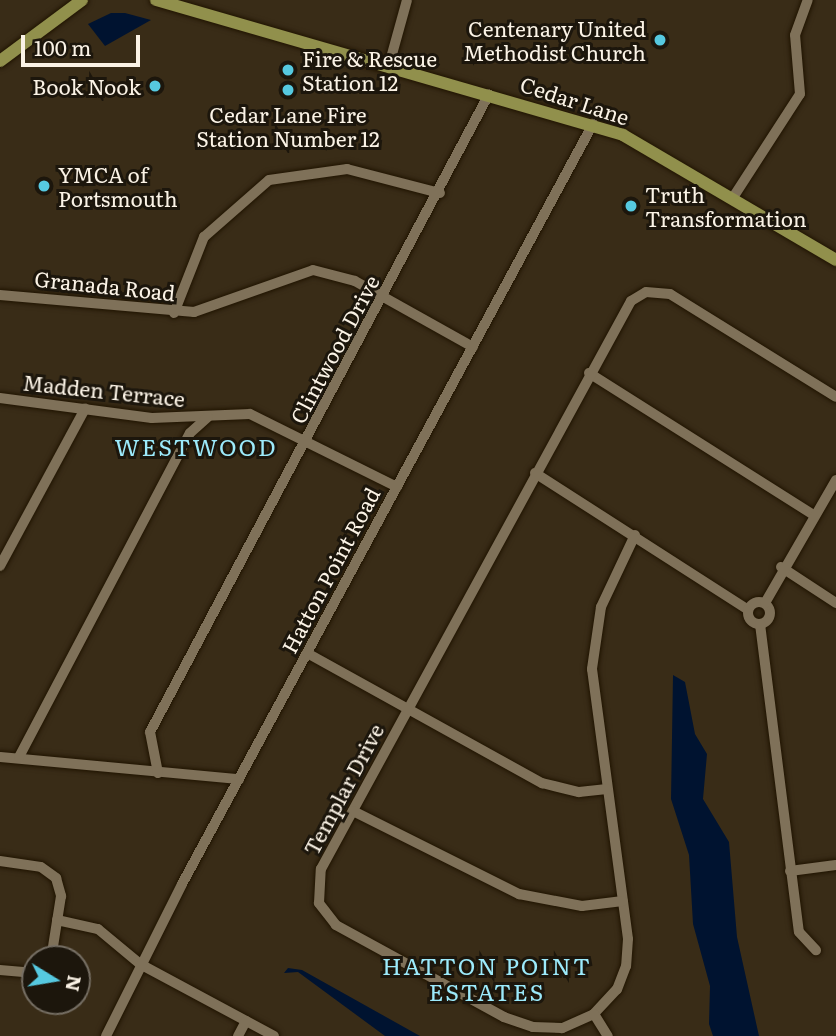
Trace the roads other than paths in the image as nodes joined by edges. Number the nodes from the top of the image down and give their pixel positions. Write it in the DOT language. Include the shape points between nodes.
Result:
graph roads {
  1 [pos="82,0"];
  2 [pos="156,0"];
  3 [pos="407,0"];
  4 [pos="808,0"];
  5 [pos="172,2"];
  6 [pos="0,61"];
  7 [pos="389,65"];
  8 [pos="489,94"];
  9 [pos="593,124"];
  10 [pos="440,193"];
  11 [pos="734,196"];
  12 [pos="835,256"];
  13 [pos="0,295"];
  14 [pos="384,297"];
  15 [pos="174,313"];
  16 [pos="473,346"];
  17 [pos="589,373"];
  18 [pos="836,397"];
  19 [pos="0,398"];
  20 [pos="85,409"];
  21 [pos="209,417"];
  22 [pos="307,439"];
  23 [pos="535,473"];
  24 [pos="836,480"];
  25 [pos="397,487"];
  26 [pos="814,515"];
  27 [pos="635,535"];
  28 [pos="0,566"];
  29 [pos="781,567"];
  30 [pos="765,603"];
  31 [pos="836,603"];
  32 [pos="747,609"];
  33 [pos="760,624"];
  34 [pos="307,653"];
  35 [pos="408,709"];
  36 [pos="0,757"];
  37 [pos="19,757"];
  38 [pos="158,773"];
  39 [pos="239,779"];
  40 [pos="607,789"];
  41 [pos="353,811"];
  42 [pos="0,861"];
  43 [pos="836,865"];
  44 [pos="790,871"];
  45 [pos="623,901"];
  46 [pos="57,920"];
  47 [pos="53,945"];
  48 [pos="817,950"];
  49 [pos="140,964"];
  50 [pos="0,970"];
  51 [pos="21,972"];
  52 [pos="594,1014"];
  53 [pos="246,1021"];
  54 [pos="106,1036"];
  55 [pos="238,1036"];
  56 [pos="274,1036"];
  57 [pos="608,1036"];
  1 -- 6 [label="main road"];
  2 -- 5 [label="main road, Cedar Lane"];
  3 -- 7 [label="street"];
  4 -- 11 [label="street" via="795,35 800,94"];
  5 -- 7 [label="main road, Cedar Lane"];
  7 -- 8 [label="main road, Cedar Lane"];
  8 -- 9 [label="main road, Cedar Lane"];
  8 -- 10 [label="street, Clintwood Drive"];
  9 -- 11 [label="main road, Cedar Lane" via="672,158"];
  9 -- 16 [label="street, Hatton Point Road"];
  10 -- 14 [label="street, Clintwood Drive"];
  10 -- 15 [label="street" via="347,169 269,180 204,237"];
  11 -- 12 [label="main road, Cedar Lane"];
  13 -- 15 [label="street, Granada Road"];
  14 -- 15 [label="street, Granada Road" via="341,275 307,270 218,306"];
  14 -- 16 [label="street, Granada Road"];
  14 -- 22 [label="street, Clintwood Drive"];
  16 -- 25 [label="street, Hatton Point Road"];
  17 -- 18 [label="street, Templar Drive" via="639,295 662,291"];
  17 -- 23 [label="street, Templar Drive"];
  17 -- 26 [label="street"];
  19 -- 20 [label="street, Madden Terrace"];
  20 -- 21 [label="street, Madden Terrace"];
  20 -- 28 [label="street"];
  21 -- 22 [label="street, Madden Terrace" via="250,414"];
  21 -- 37 [label="street" via="190,433"];
  22 -- 25 [label="street, Madden Terrace"];
  22 -- 38 [label="street, Clintwood Drive" via="149,732"];
  23 -- 27 [label="street"];
  23 -- 35 [label="street, Templar Drive"];
  24 -- 26 [label="street"];
  25 -- 34 [label="street, Hatton Point Road"];
  26 -- 29 [label="street"];
  27 -- 32 [label="street"];
  27 -- 40 [label="street" via="608,587 593,648"];
  29 -- 30 [label="street"];
  29 -- 31 [label="street"];
  30 -- 32 [label="street"];
  30 -- 33 [label="street" via="770,615"];
  32 -- 33 [label="street"];
  33 -- 44 [label="street"];
  34 -- 35 [label="street"];
  34 -- 39 [label="street, Hatton Point Road"];
  35 -- 40 [label="street" via="554,788"];
  35 -- 41 [label="street, Templar Drive"];
  36 -- 37 [label="street"];
  37 -- 38 [label="street"];
  38 -- 39 [label="street"];
  39 -- 49 [label="street, Hatton Point Road"];
  40 -- 45 [label="street"];
  41 -- 45 [label="street" via="530,897 582,906"];
  41 -- 52 [label="street, Templar Drive" via="319,878 319,903 329,920 519,1024 562,1028"];
  42 -- 46 [label="street" via="53,873 60,887"];
  43 -- 44 [label="street"];
  44 -- 48 [label="street" via="799,932"];
  45 -- 52 [label="street" via="626,966"];
  46 -- 47 [label="street"];
  46 -- 49 [label="street" via="98,929"];
  49 -- 53 [label="street"];
  49 -- 54 [label="street, Hatton Point Road"];
  50 -- 51 [label="street"];
  52 -- 57 [label="street"];
  53 -- 55 [label="street"];
  53 -- 56 [label="street"];
}
